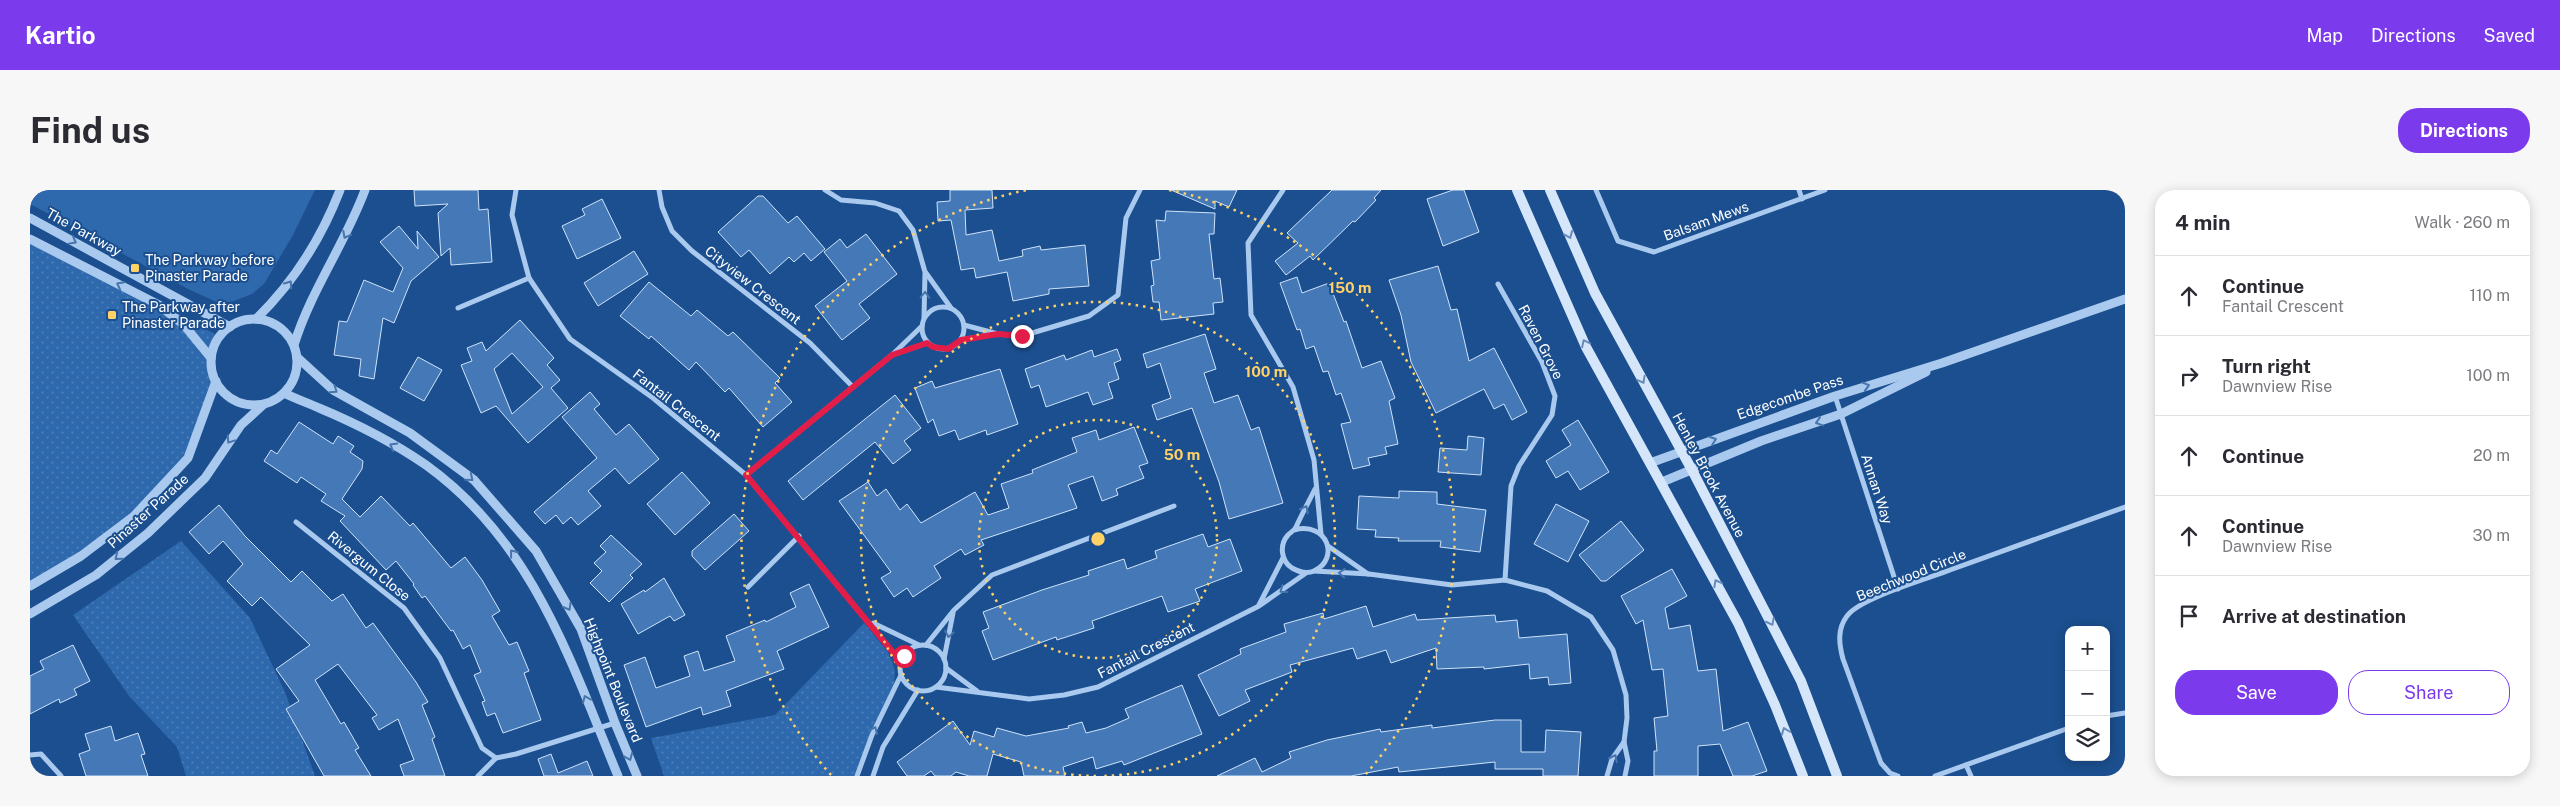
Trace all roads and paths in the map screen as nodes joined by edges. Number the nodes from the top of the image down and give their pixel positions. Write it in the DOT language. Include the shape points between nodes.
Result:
graph roads {
  1 [pos="340,190"];
  2 [pos="365,190"];
  3 [pos="516,190"];
  4 [pos="659,190"];
  5 [pos="825,190"];
  6 [pos="1140,190"];
  7 [pos="1283,190"];
  8 [pos="1516,190"];
  9 [pos="1550,190"];
  10 [pos="1596,190"];
  11 [pos="1799,190"];
  12 [pos="1825,190"];
  13 [pos="1802,198"];
  14 [pos="30,218"];
  15 [pos="30,239"];
  16 [pos="926,272"];
  17 [pos="529,278"];
  18 [pos="1498,284"];
  19 [pos="2125,299"];
  20 [pos="458,308"];
  21 [pos="951,308"];
  22 [pos="924,318"];
  23 [pos="256,319"];
  24 [pos="964,325"];
  25 [pos="922,326"];
  26 [pos="230,327"];
  27 [pos="998,334"];
  28 [pos="961,340"];
  29 [pos="927,343"];
  30 [pos="294,345"];
  31 [pos="892,355"];
  32 [pos="212,358"];
  33 [pos="298,358"];
  34 [pos="1942,363"];
  35 [pos="216,382"];
  36 [pos="852,386"];
  37 [pos="284,393"];
  38 [pos="1835,396"];
  39 [pos="263,405"];
  40 [pos="1841,414"];
  41 [pos="1682,451"];
  42 [pos="1650,463"];
  43 [pos="1692,470"];
  44 [pos="746,475"];
  45 [pos="1662,482"];
  46 [pos="1315,489"];
  47 [pos="1174,506"];
  48 [pos="2125,507"];
  49 [pos="296,522"];
  50 [pos="1294,530"];
  51 [pos="1321,534"];
  52 [pos="799,536"];
  53 [pos="1328,546"];
  54 [pos="1283,558"];
  55 [pos="1314,571"];
  56 [pos="1306,573"];
  57 [pos="1369,574"];
  58 [pos="1505,580"];
  59 [pos="30,586"];
  60 [pos="748,587"];
  61 [pos="1898,589"];
  62 [pos="1259,606"];
  63 [pos="954,610"];
  64 [pos="30,614"];
  65 [pos="870,622"];
  66 [pos="923,645"];
  67 [pos="944,659"];
  68 [pos="901,662"];
  69 [pos="946,668"];
  70 [pos="901,675"];
  71 [pos="936,686"];
  72 [pos="918,690"];
  73 [pos="978,692"];
  74 [pos="2125,713"];
  75 [pos="2110,715"];
  76 [pos="615,723"];
  77 [pos="598,728"];
  78 [pos="2065,729"];
  79 [pos="1624,742"];
  80 [pos="30,755"];
  81 [pos="496,758"];
  82 [pos="1966,765"];
  83 [pos="62,776"];
  84 [pos="478,776"];
  85 [pos="618,776"];
  86 [pos="637,776"];
  87 [pos="857,776"];
  88 [pos="873,776"];
  89 [pos="1607,776"];
  90 [pos="1625,776"];
  91 [pos="1803,776"];
  92 [pos="1837,776"];
  93 [pos="1898,776"];
  94 [pos="1935,776"];
  95 [pos="1971,776"];
  23 -- 1 [label="street, one-way" via="289,284 329,219"];
  2 -- 30 [label="street, one-way" via="353,222 302,318"];
  3 -- 17 [label="street, Fantail Crescent" via="512,215"];
  4 -- 36 [label="street, Cityview Crescent" via="672,231 692,251 810,343"];
  5 -- 16 [label="street" via="841,200 875,203 899,211 913,230"];
  6 -- 27 [label="street" via="1126,218 1118,295 1089,316 1022,336"];
  7 -- 46 [label="street" via="1248,243 1251,316 1293,387 1314,460"];
  42 -- 8 [label="main road, one-way" via="1586,347"];
  9 -- 41 [label="main road, Henley Brook Avenue, one-way" via="1595,293"];
  10 -- 13 [label="street, Balsam Mews" via="1618,241 1654,252"];
  11 -- 13 [label="street"];
  12 -- 13 [label="street, Balsam Mews"];
  14 -- 26 [label="street, The Parkway, one-way"];
  32 -- 15 [label="street, one-way" via="184,325 159,305"];
  16 -- 21 [label="street"];
  22 -- 16 [label="street, one-way"];
  17 -- 20 [label="street"];
  17 -- 44 [label="street, Fantail Crescent" via="570,339 653,398"];
  18 -- 58 [label="street, Raven Grove" via="1542,362 1555,396 1552,415 1518,466 1511,486"];
  19 -- 34 [label="street, Edgecombe Pass"];
  21 -- 22 [label="street" via="936,308"];
  21 -- 24 [label="street"];
  22 -- 25 [label="street"];
  23 -- 26 [label="street"];
  23 -- 30 [label="street" via="278,327"];
  24 -- 27 [label="street"];
  24 -- 28 [label="street"];
  25 -- 29 [label="street"];
  25 -- 31 [label="street"];
  26 -- 32 [label="street" via="218,341"];
  27 -- 28 [label="street"];
  28 -- 29 [label="street" via="948,349"];
  29 -- 31 [label="street"];
  30 -- 33 [label="street"];
  31 -- 36 [label="street"];
  32 -- 35 [label="street"];
  33 -- 37 [label="street" via="292,384"];
  33 -- 76 [label="street, Highpoint Boulevard, one-way" via="333,390 410,433 474,480 507,517 536,551 581,629"];
  38 -- 34 [label="street, Edgecombe Pass, one-way"];
  34 -- 40 [label="street, Edgecombe Pass"];
  35 -- 39 [label="street" via="235,401"];
  35 -- 59 [label="street, Pinaster Parade" via="188,458 134,516 81,556"];
  36 -- 44 [label="street"];
  37 -- 39 [label="street"];
  77 -- 37 [label="street, one-way" via="551,617 519,561 490,523 425,465 360,428"];
  38 -- 40 [label="street, Annan Way"];
  41 -- 38 [label="street, Edgecombe Pass, one-way"];
  39 -- 64 [label="street, Pinaster Parade, one-way" via="241,424 205,478 148,533 96,575"];
  40 -- 43 [label="street, Edgecombe Pass, one-way" via="1761,441"];
  40 -- 61 [label="street, Annan Way"];
  41 -- 42 [label="street, Edgecombe Pass"];
  41 -- 43 [label="main road, Henley Brook Avenue"];
  42 -- 45 [label="main road"];
  43 -- 45 [label="street, Edgecombe Pass"];
  43 -- 92 [label="main road, Henley Brook Avenue, one-way" via="1801,681"];
  44 -- 52 [label="street, Fantail Crescent"];
  91 -- 45 [label="main road, one-way" via="1738,623"];
  50 -- 46 [label="street, one-way"];
  46 -- 51 [label="street"];
  47 -- 63 [label="street" via="992,575"];
  48 -- 61 [label="street, Beechwood Circle"];
  49 -- 81 [label="street, Rivergum Close" via="404,608 440,658 482,748"];
  50 -- 51 [label="street" via="1313,528"];
  50 -- 54 [label="street" via="1283,542"];
  51 -- 53 [label="street"];
  52 -- 60 [label="street"];
  52 -- 65 [label="street, Fantail Crescent"];
  53 -- 55 [label="street" via="1325,561"];
  53 -- 57 [label="street"];
  54 -- 56 [label="street" via="1289,566"];
  54 -- 62 [label="street"];
  55 -- 56 [label="street"];
  57 -- 55 [label="street, one-way"];
  56 -- 62 [label="street, Fantail Crescent, one-way"];
  57 -- 58 [label="street" via="1452,585"];
  58 -- 79 [label="street" via="1547,591 1591,617 1613,650 1626,695 1628,718"];
  61 -- 93 [label="street, Beechwood Circle" via="1860,605 1848,614 1840,627 1839,643 1881,763 1890,774"];
  62 -- 73 [label="street, Fantail Crescent" via="1098,687 1029,699"];
  63 -- 66 [label="street"];
  63 -- 67 [label="street, one-way"];
  65 -- 66 [label="street, Fantail Crescent"];
  65 -- 68 [label="street, Fantail Crescent"];
  66 -- 67 [label="street" via="934,648"];
  66 -- 68 [label="street" via="908,651"];
  67 -- 69 [label="street"];
  68 -- 70 [label="street"];
  69 -- 71 [label="street" via="945,675"];
  69 -- 73 [label="street, Fantail Crescent"];
  70 -- 72 [label="street" via="905,682"];
  87 -- 70 [label="street, one-way" via="872,735"];
  71 -- 72 [label="street"];
  71 -- 73 [label="street, Fantail Crescent"];
  72 -- 88 [label="street" via="882,747"];
  74 -- 75 [label="street"];
  76 -- 77 [label="street"];
  76 -- 86 [label="street, Highpoint Boulevard, one-way"];
  77 -- 81 [label="street"];
  77 -- 85 [label="street"];
  78 -- 82 [label="street"];
  89 -- 79 [label="street, one-way" via="1612,759"];
  79 -- 90 [label="street" via="1628,761"];
  80 -- 83 [label="street" via="40,754"];
  81 -- 84 [label="street"];
  82 -- 94 [label="street"];
  82 -- 95 [label="street"];
}
